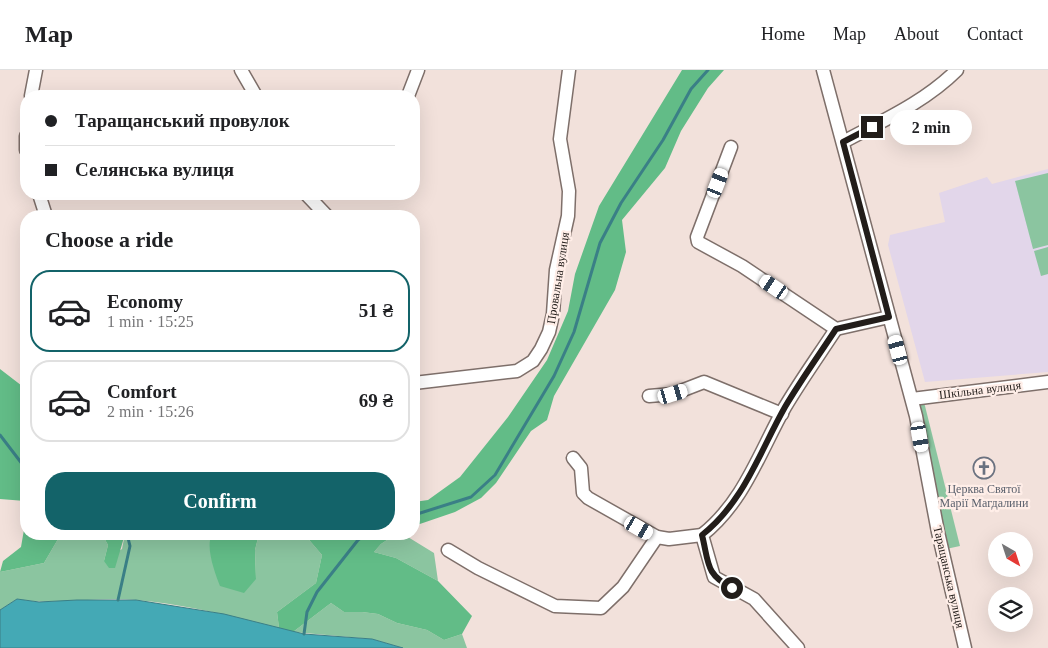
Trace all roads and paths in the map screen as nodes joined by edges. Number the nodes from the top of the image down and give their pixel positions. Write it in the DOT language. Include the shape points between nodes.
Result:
graph roads {
  1 [pos="36,70"];
  2 [pos="241,70"];
  3 [pos="418,70"];
  4 [pos="569,70"];
  5 [pos="823,70"];
  6 [pos="957,70"];
  7 [pos="32,90"];
  8 [pos="253,90"];
  9 [pos="410,90"];
  10 [pos="843,142"];
  11 [pos="731,147"];
  12 [pos="312,200"];
  13 [pos="321,210"];
  14 [pos="889,317"];
  15 [pos="836,329"];
  16 [pos="420,382"];
  17 [pos="1048,382"];
  18 [pos="649,396"];
  19 [pos="912,399"];
  20 [pos="782,414"];
  21 [pos="573,458"];
  22 [pos="702,535"];
  23 [pos="656,538"];
  24 [pos="448,550"];
  25 [pos="798,648"];
  26 [pos="965,648"];
  1 -- 7 [label="street"];
  2 -- 8 [label="street"];
  3 -- 9 [label="street"];
  4 -- 16 [label="street, Провальна вулиця" via="560,139 570,191 568,216 556,270 553,314 541,349 533,361 517,371"];
  5 -- 10 [label="street, Таращанська вулиця"];
  6 -- 10 [label="street" via="900,112"];
  10 -- 14 [label="street, Таращанська вулиця"];
  11 -- 15 [label="street" via="697,237 698,242 742,266"];
  12 -- 13 [label="street"];
  14 -- 15 [label="street"];
  14 -- 19 [label="street, Таращанська вулиця"];
  15 -- 20 [label="street"];
  17 -- 19 [label="street, Шкільна вулиця"];
  18 -- 20 [label="street" via="673,394 704,382"];
  19 -- 26 [label="street, Таращанська вулиця"];
  20 -- 22 [label="street" via="734,502"];
  21 -- 23 [label="street" via="581,468 583,493 588,498"];
  22 -- 23 [label="street"];
  22 -- 25 [label="street" via="714,577 754,599"];
  23 -- 24 [label="street" via="623,587 601,608 555,606"];
}
